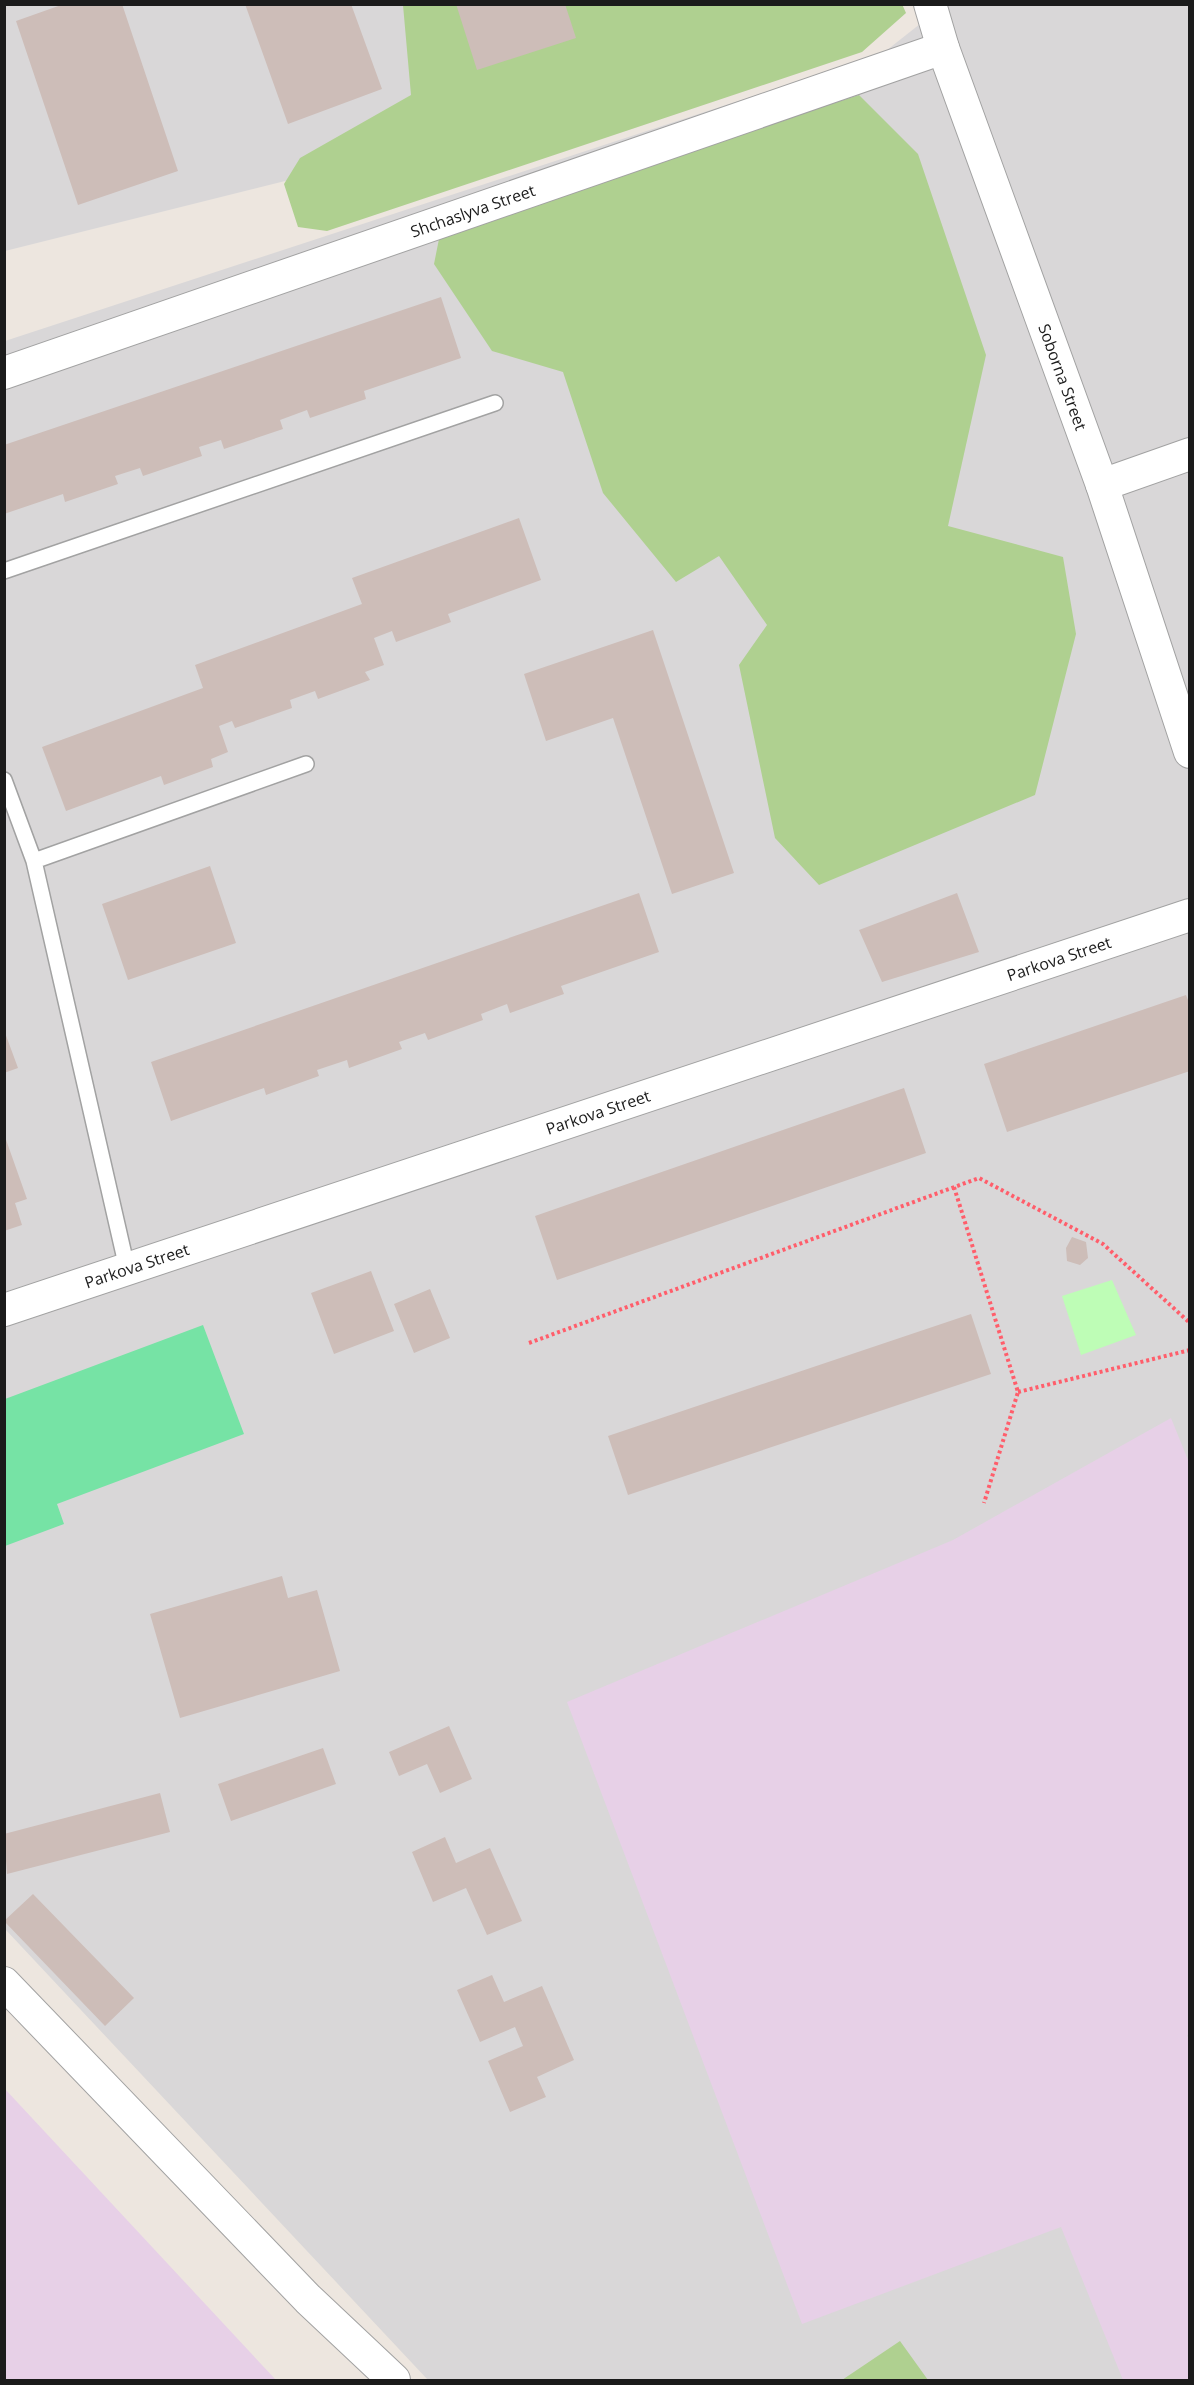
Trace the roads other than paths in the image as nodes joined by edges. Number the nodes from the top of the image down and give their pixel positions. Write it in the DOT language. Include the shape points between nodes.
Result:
graph roads {
  1 [pos="930,4"];
  2 [pos="943,48"];
  3 [pos="4,373"];
  4 [pos="495,403"];
  5 [pos="1190,454"];
  6 [pos="1102,485"];
  7 [pos="4,571"];
  8 [pos="1190,752"];
  9 [pos="306,764"];
  10 [pos="4,780"];
  11 [pos="34,861"];
  12 [pos="1190,915"];
  13 [pos="127,1268"];
  14 [pos="4,1310"];
  15 [pos="4,1983"];
  16 [pos="394,2380"];
  1 -- 2 [label="street, Soborna Street"];
  2 -- 3 [label="street, Shchaslyva Street"];
  2 -- 6 [label="street, Soborna Street"];
  4 -- 7 [label="lane"];
  5 -- 6 [label="street"];
  6 -- 8 [label="street, Soborna Street"];
  9 -- 11 [label="lane"];
  10 -- 11 [label="lane"];
  11 -- 13 [label="lane"];
  12 -- 13 [label="street, Parkova Street"];
  13 -- 14 [label="street, Parkova Street"];
  15 -- 16 [label="street" via="308,2299"];
}
